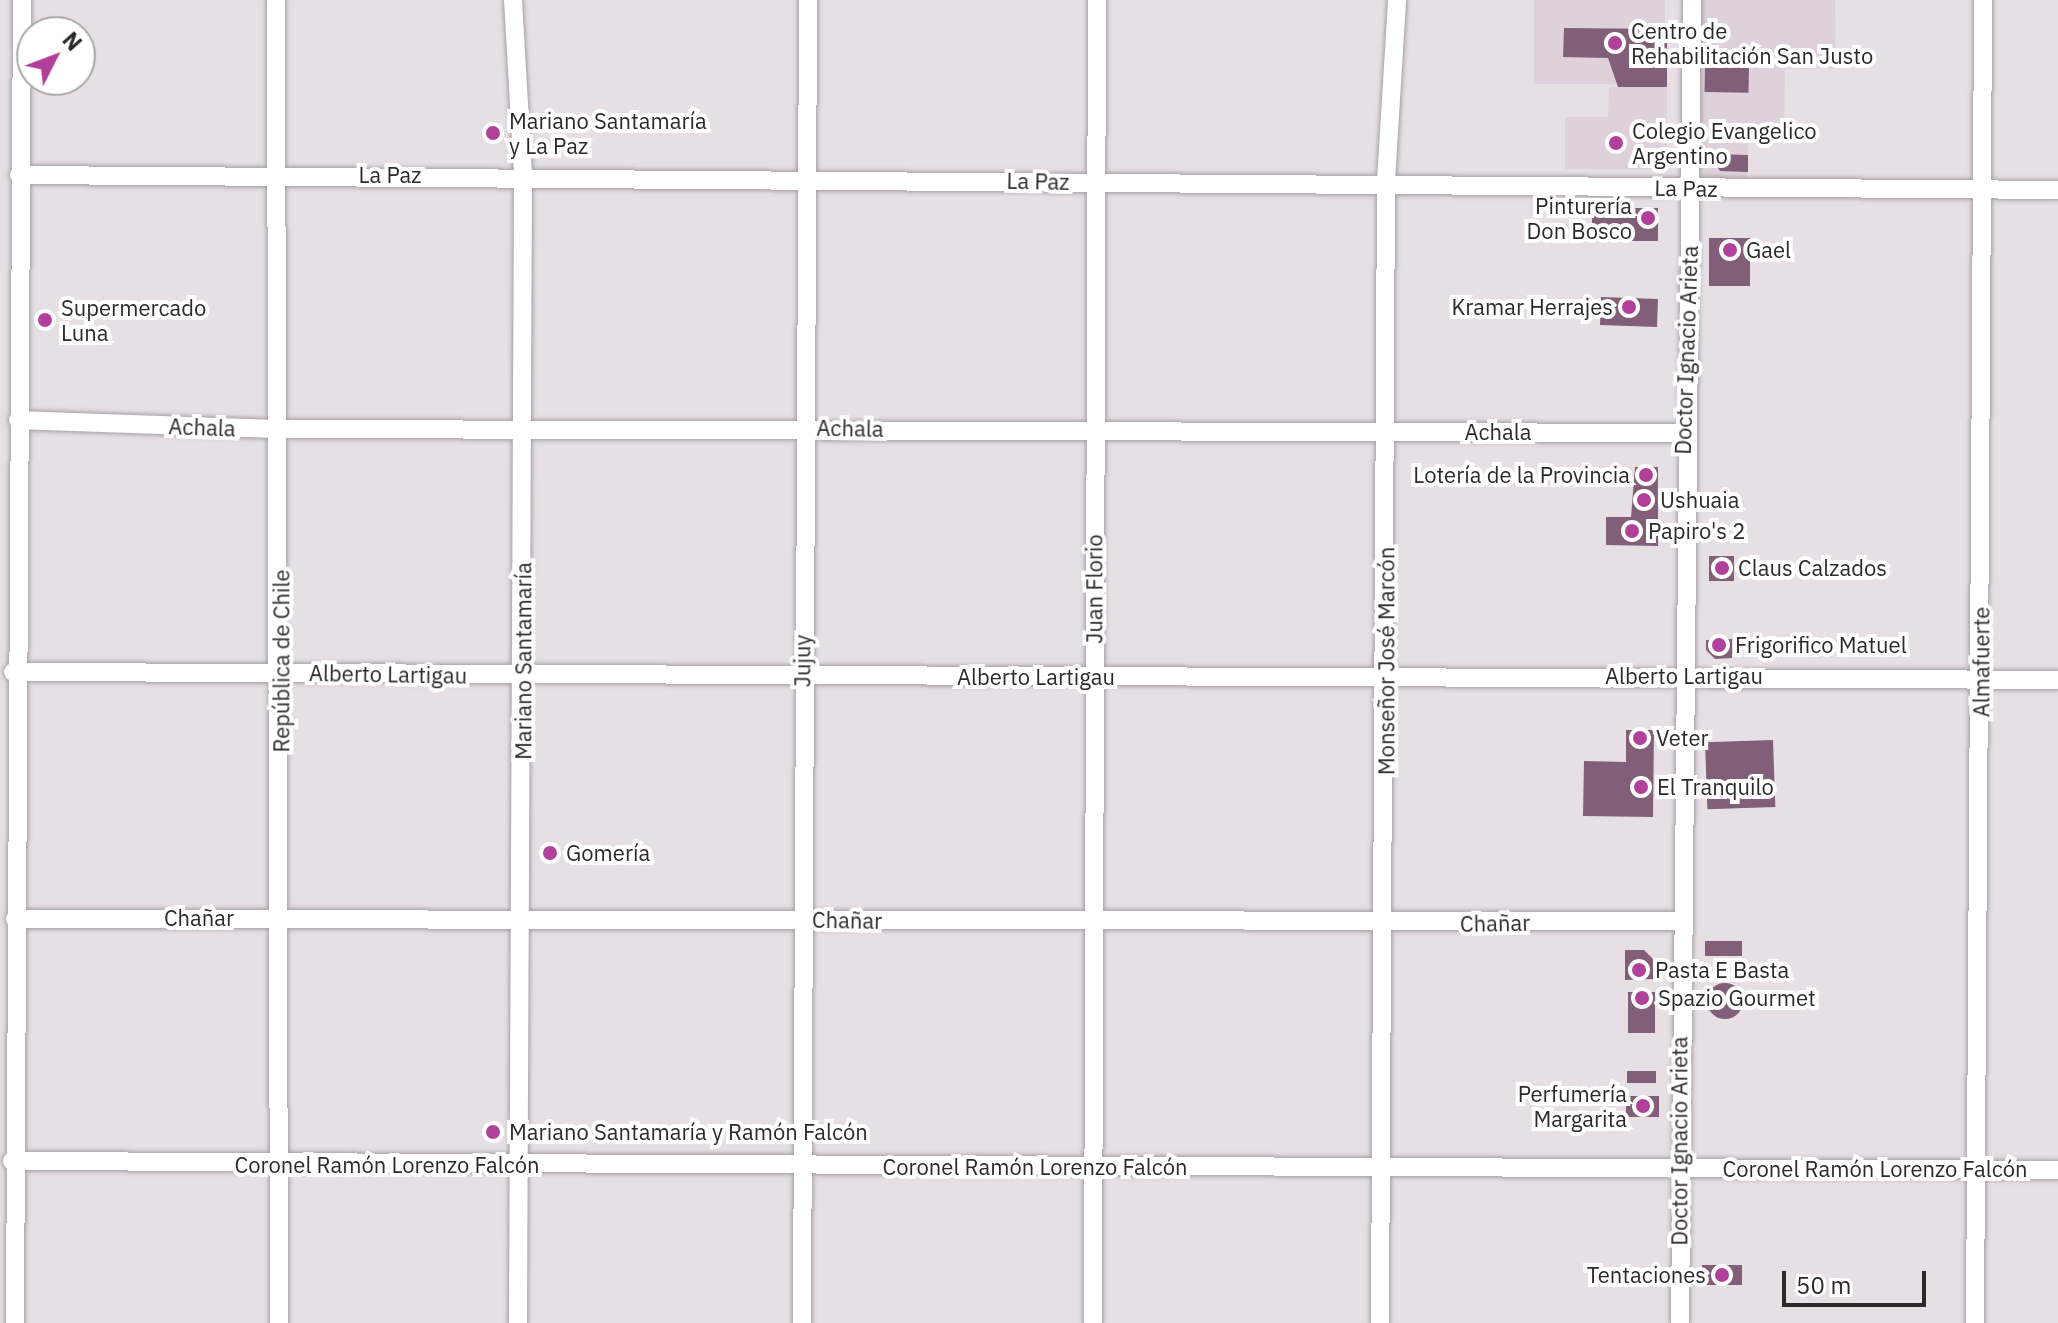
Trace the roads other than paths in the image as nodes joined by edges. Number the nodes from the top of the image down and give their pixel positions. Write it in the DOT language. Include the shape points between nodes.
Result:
graph roads {
  1 [pos="22,0"];
  2 [pos="276,0"];
  3 [pos="513,0"];
  4 [pos="808,0"];
  5 [pos="1097,0"];
  6 [pos="1397,0"];
  7 [pos="1692,0"];
  8 [pos="1983,0"];
  9 [pos="281,174"];
  10 [pos="19,175"];
  11 [pos="523,176"];
  12 [pos="805,177"];
  13 [pos="1386,181"];
  14 [pos="1092,182"];
  15 [pos="1691,189"];
  16 [pos="1981,190"];
  17 [pos="2058,190"];
  18 [pos="0,210"];
  19 [pos="20,210"];
  20 [pos="18,420"];
  21 [pos="804,427"];
  22 [pos="523,428"];
  23 [pos="281,429"];
  24 [pos="1094,431"];
  25 [pos="1385,431"];
  26 [pos="1683,433"];
  27 [pos="8,532"];
  28 [pos="282,671"];
  29 [pos="13,672"];
  30 [pos="1682,675"];
  31 [pos="802,676"];
  32 [pos="524,677"];
  33 [pos="1093,677"];
  34 [pos="1386,678"];
  35 [pos="1981,680"];
  36 [pos="2058,680"];
  37 [pos="278,918"];
  38 [pos="15,919"];
  39 [pos="802,919"];
  40 [pos="522,920"];
  41 [pos="1678,921"];
  42 [pos="1096,924"];
  43 [pos="1384,924"];
  44 [pos="12,1161"];
  45 [pos="517,1165"];
  46 [pos="281,1166"];
  47 [pos="1094,1166"];
  48 [pos="802,1167"];
  49 [pos="1381,1168"];
  50 [pos="1680,1168"];
  51 [pos="1975,1169"];
  52 [pos="2058,1170"];
  53 [pos="10,1309"];
  54 [pos="279,1323"];
  55 [pos="518,1323"];
  56 [pos="802,1323"];
  57 [pos="1093,1323"];
  58 [pos="1380,1323"];
  59 [pos="1680,1323"];
  60 [pos="1975,1323"];
  1 -- 10 [label="street"];
  2 -- 9 [label="street, República de Chile"];
  3 -- 11 [label="street, Mariano Santamaría"];
  4 -- 12 [label="street, Jujuy"];
  5 -- 14 [label="street, Juan Florio"];
  6 -- 13 [label="street, Monseñor José Marcón"];
  7 -- 15 [label="street, Doctor Ignacio Arieta"];
  8 -- 16 [label="street, Almafuerte"];
  9 -- 10 [label="street, La Paz"];
  9 -- 11 [label="street, La Paz"];
  9 -- 23 [label="street, República de Chile"];
  10 -- 19 [label="street"];
  11 -- 12 [label="street, La Paz"];
  11 -- 22 [label="street, Mariano Santamaría"];
  12 -- 14 [label="street, La Paz"];
  12 -- 21 [label="street, Jujuy"];
  13 -- 14 [label="street, La Paz"];
  13 -- 15 [label="street, La Paz"];
  13 -- 25 [label="street, Monseñor José Marcón"];
  14 -- 24 [label="street, Juan Florio"];
  15 -- 16 [label="street, La Paz"];
  15 -- 26 [label="street, Doctor Ignacio Arieta"];
  16 -- 17 [label="street, La Paz"];
  16 -- 35 [label="street, Almafuerte"];
  18 -- 19 [label="street"];
  19 -- 20 [label="street"];
  20 -- 23 [label="street, Achala"];
  20 -- 27 [label="street"];
  21 -- 22 [label="street, Achala"];
  21 -- 24 [label="street, Achala"];
  21 -- 31 [label="street, Jujuy"];
  22 -- 23 [label="street, Achala"];
  22 -- 32 [label="street, Mariano Santamaría"];
  23 -- 28 [label="street, República de Chile"];
  24 -- 25 [label="street, Achala"];
  24 -- 33 [label="street, Juan Florio"];
  25 -- 26 [label="street, Achala"];
  25 -- 34 [label="street, Monseñor José Marcón"];
  26 -- 30 [label="street, Doctor Ignacio Arieta"];
  27 -- 29 [label="street"];
  28 -- 29 [label="street, Alberto Lartigau"];
  28 -- 32 [label="street, Alberto Lartigau"];
  28 -- 37 [label="street, República de Chile"];
  29 -- 38 [label="street"];
  30 -- 34 [label="street, Alberto Lartigau"];
  30 -- 35 [label="street, Alberto Lartigau"];
  30 -- 41 [label="street, Doctor Ignacio Arieta"];
  31 -- 32 [label="street, Alberto Lartigau"];
  31 -- 33 [label="street, Alberto Lartigau"];
  31 -- 39 [label="street, Jujuy"];
  32 -- 40 [label="street, Mariano Santamaría"];
  33 -- 34 [label="street, Alberto Lartigau"];
  33 -- 42 [label="street, Juan Florio"];
  34 -- 43 [label="street, Monseñor José Marcón"];
  35 -- 36 [label="street, Alberto Lartigau"];
  35 -- 51 [label="street, Almafuerte"];
  37 -- 38 [label="street, Chañar"];
  37 -- 40 [label="street, Chañar"];
  37 -- 46 [label="street, República de Chile"];
  38 -- 44 [label="street"];
  39 -- 40 [label="street, Chañar"];
  39 -- 42 [label="street, Chañar"];
  39 -- 48 [label="street, Jujuy"];
  40 -- 45 [label="street, Mariano Santamaría"];
  41 -- 43 [label="street, Chañar"];
  41 -- 50 [label="street, Doctor Ignacio Arieta"];
  42 -- 43 [label="street, Chañar"];
  42 -- 47 [label="street, Juan Florio"];
  43 -- 49 [label="street, Monseñor José Marcón"];
  44 -- 46 [label="street, Coronel Ramón Lorenzo Falcón"];
  44 -- 53 [label="street"];
  45 -- 46 [label="street, Coronel Ramón Lorenzo Falcón"];
  45 -- 48 [label="street, Coronel Ramón Lorenzo Falcón"];
  45 -- 55 [label="street, Mariano Santamaría"];
  46 -- 54 [label="street, República de Chile"];
  47 -- 48 [label="street, Coronel Ramón Lorenzo Falcón"];
  47 -- 49 [label="street, Coronel Ramón Lorenzo Falcón"];
  47 -- 57 [label="street, Juan Florio"];
  48 -- 56 [label="street, Jujuy"];
  49 -- 50 [label="street, Coronel Ramón Lorenzo Falcón"];
  49 -- 58 [label="street, Monseñor José Marcón"];
  50 -- 51 [label="street, Coronel Ramón Lorenzo Falcón"];
  50 -- 59 [label="street, Doctor Ignacio Arieta"];
  51 -- 52 [label="street, Coronel Ramón Lorenzo Falcón"];
  51 -- 60 [label="street, Almafuerte"];
}
